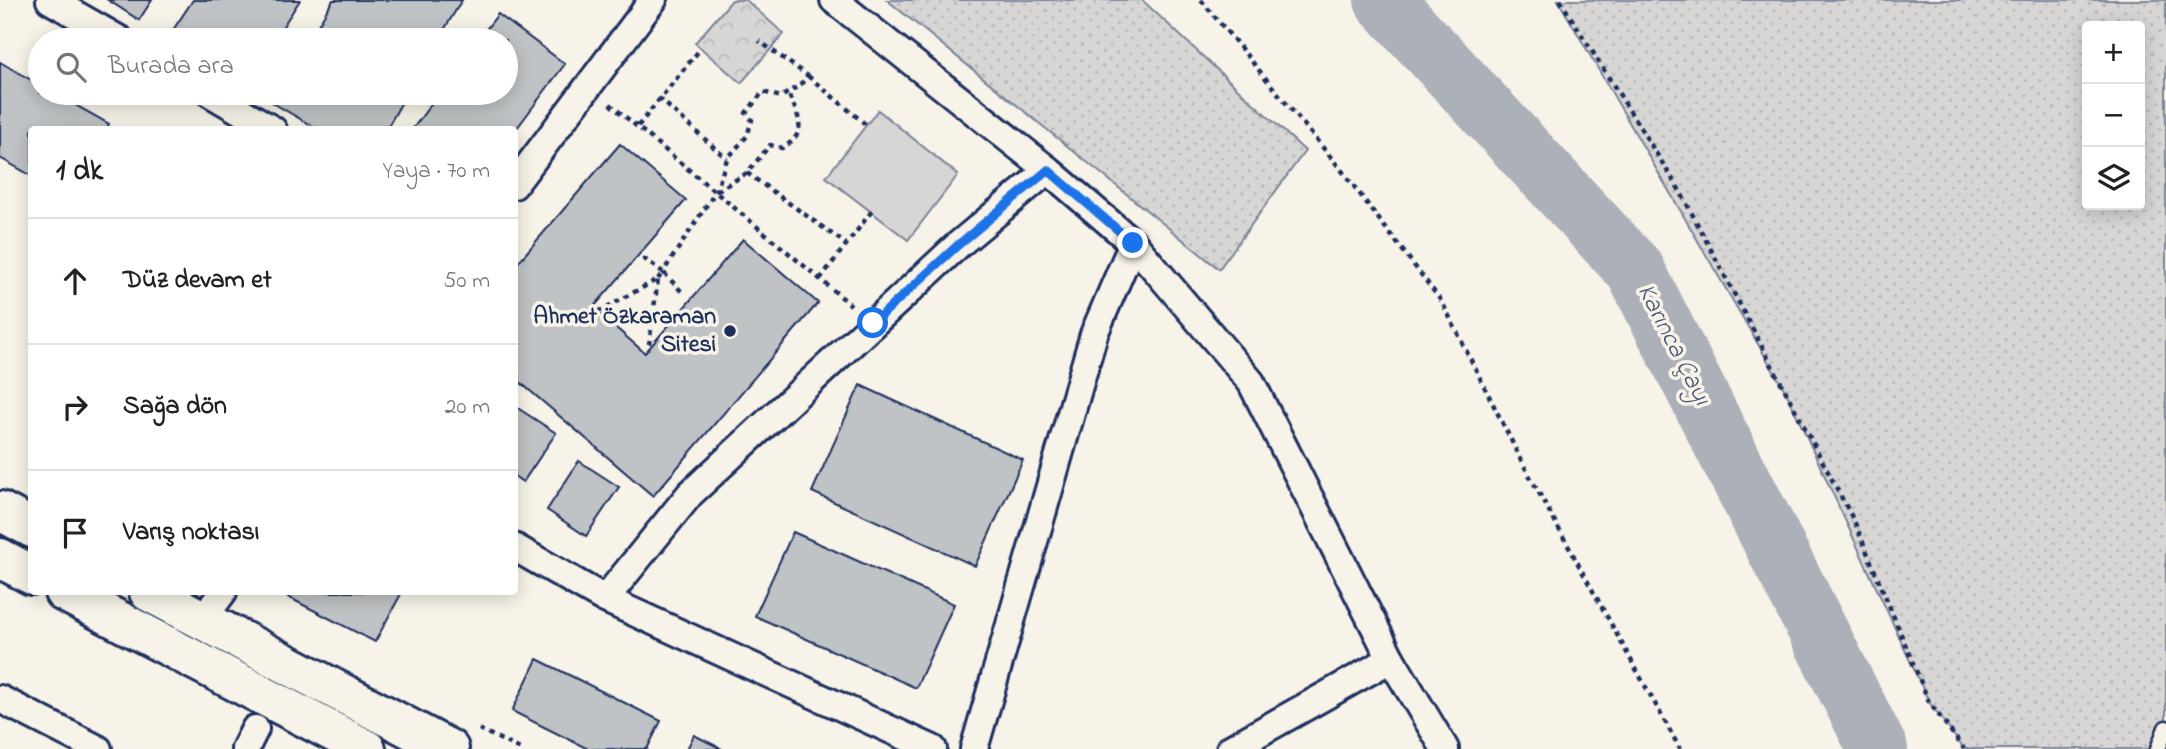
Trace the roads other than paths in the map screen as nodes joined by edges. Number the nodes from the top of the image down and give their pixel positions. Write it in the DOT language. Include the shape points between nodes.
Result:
graph roads {
  1 [pos="50,0"];
  2 [pos="653,0"];
  3 [pos="834,0"];
  4 [pos="99,28"];
  5 [pos="230,105"];
  6 [pos="266,126"];
  7 [pos="1048,170"];
  8 [pos="518,180"];
  9 [pos="1133,243"];
  10 [pos="0,511"];
  11 [pos="28,526"];
  12 [pos="518,549"];
  13 [pos="0,558"];
  14 [pos="28,573"];
  15 [pos="70,595"];
  16 [pos="162,595"];
  17 [pos="605,599"];
  18 [pos="212,606"];
  19 [pos="1391,659"];
  20 [pos="0,699"];
  21 [pos="2166,728"];
  22 [pos="98,749"];
  23 [pos="366,749"];
  24 [pos="449,749"];
  25 [pos="933,749"];
  26 [pos="974,749"];
  27 [pos="1230,749"];
  28 [pos="1444,749"];
  29 [pos="2158,749"];
  1 -- 4 [label="street"];
  2 -- 8 [label="street"];
  3 -- 7 [label="street"];
  5 -- 6 [label="street"];
  7 -- 9 [label="street"];
  7 -- 17 [label="street" via="958,245 690,494"];
  9 -- 19 [label="street" via="1251,382"];
  9 -- 26 [label="street" via="1094,334"];
  10 -- 11 [label="main road"];
  12 -- 17 [label="street"];
  13 -- 14 [label="main road"];
  15 -- 23 [label="main road"];
  16 -- 18 [label="main road"];
  17 -- 25 [label="street"];
  18 -- 24 [label="main road"];
  19 -- 27 [label="street"];
  19 -- 28 [label="street"];
  20 -- 22 [label="street"];
  21 -- 29 [label="lane"];
}
